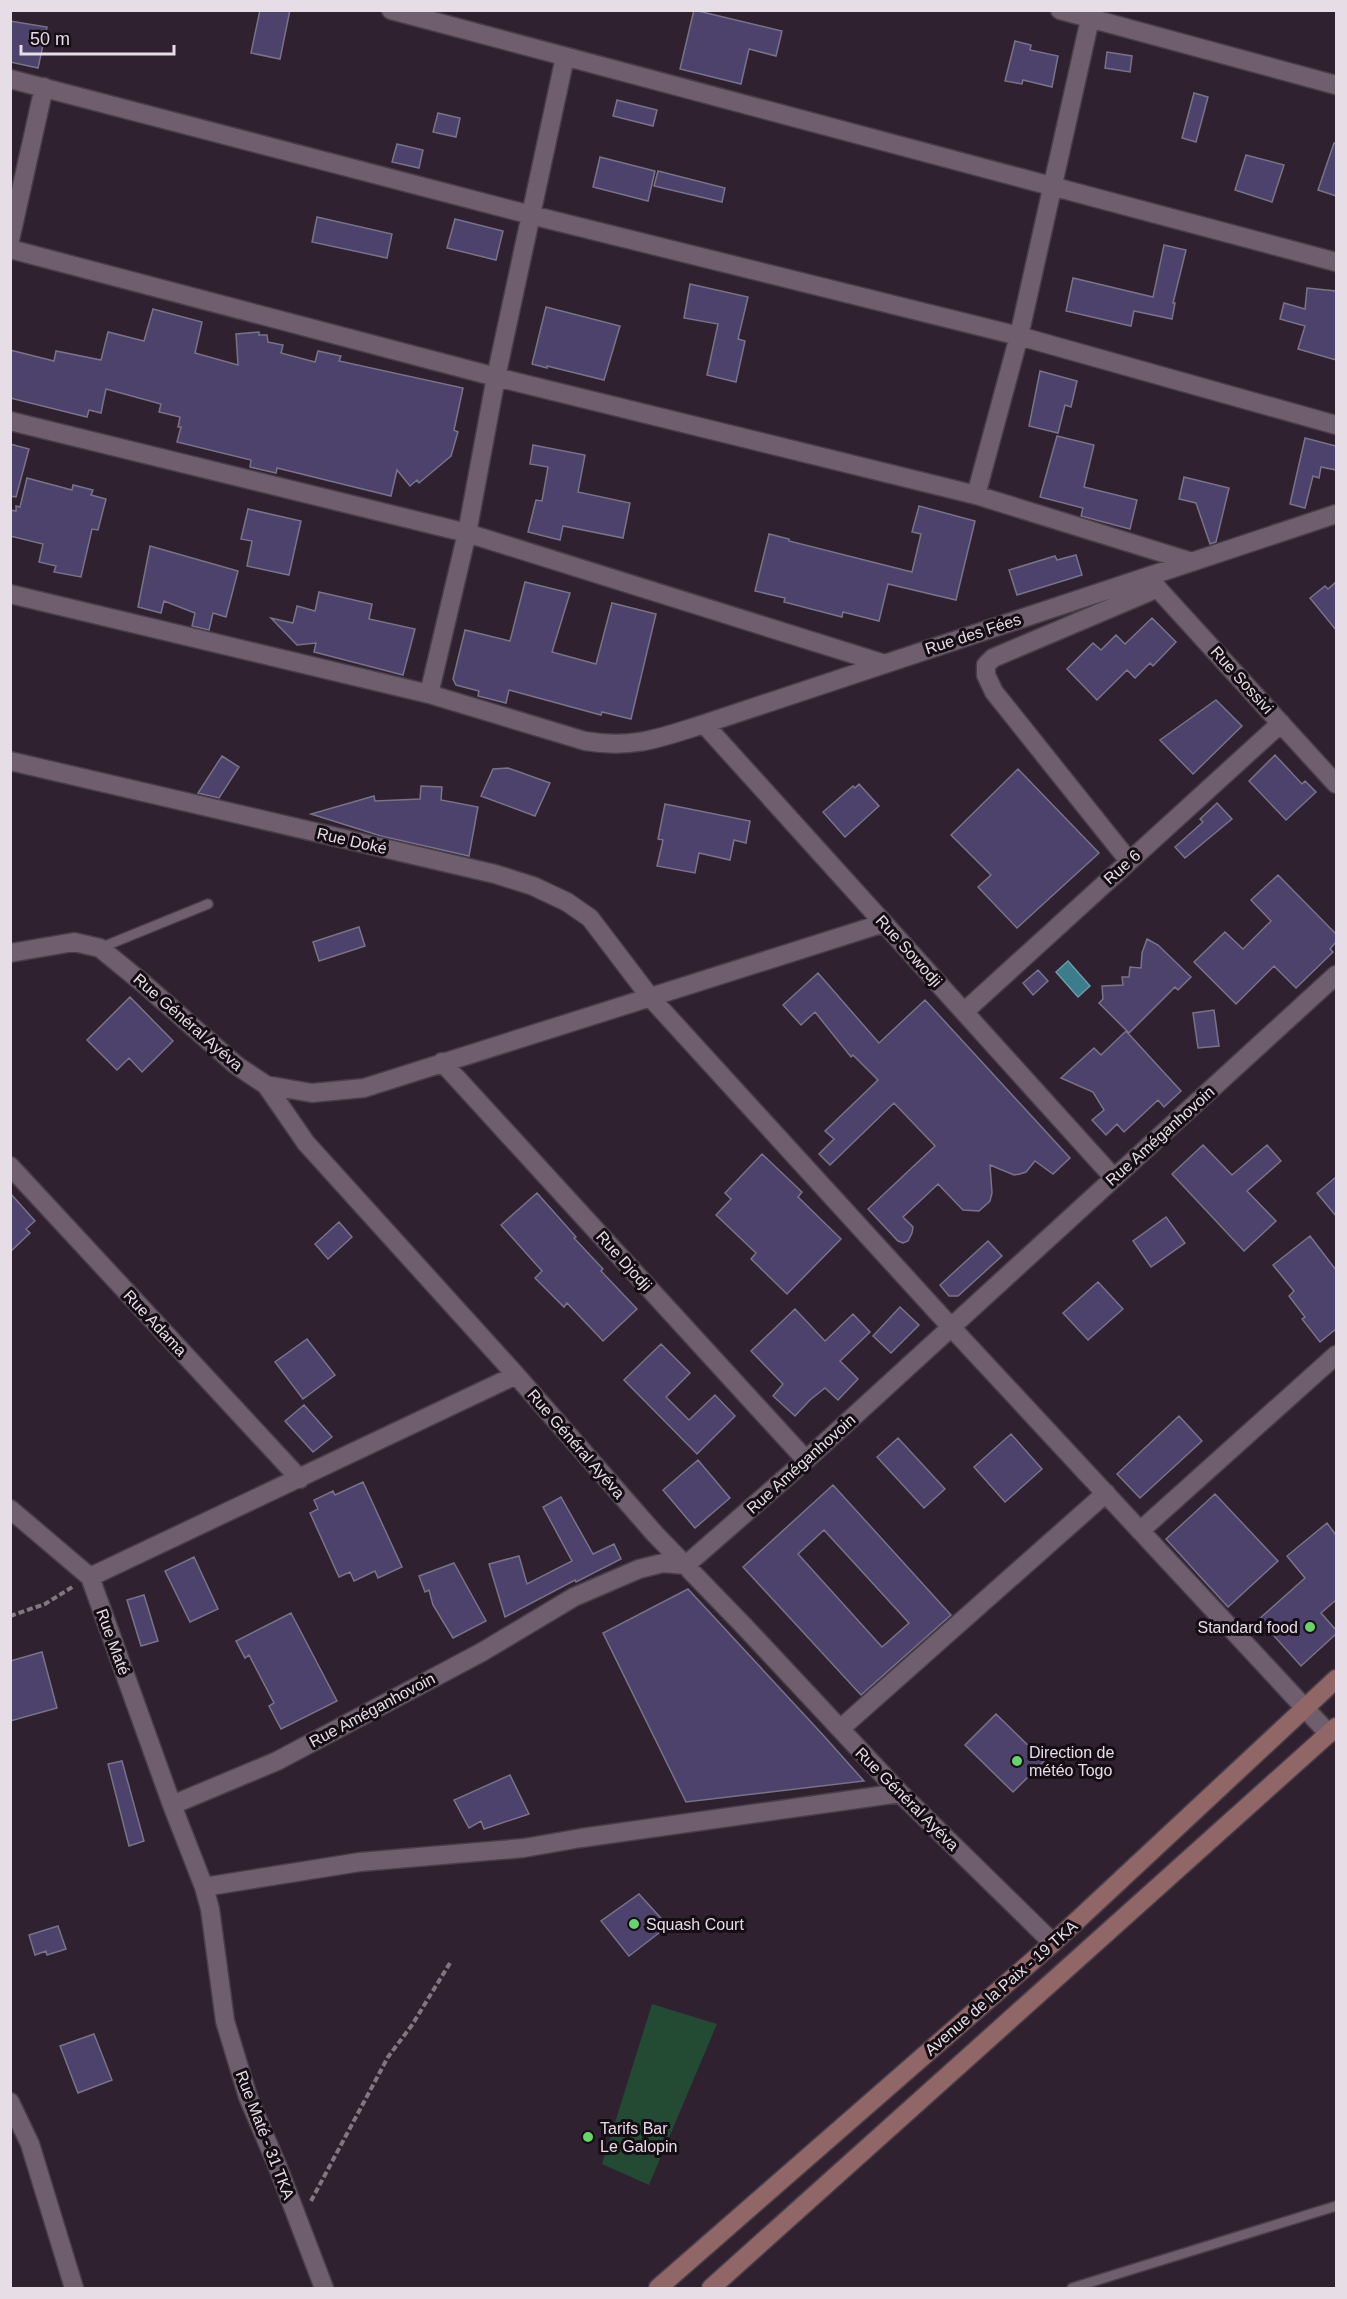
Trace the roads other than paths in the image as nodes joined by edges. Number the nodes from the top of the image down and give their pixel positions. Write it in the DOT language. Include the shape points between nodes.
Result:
graph roads {
  1 [pos="391,10"];
  2 [pos="1060,10"];
  3 [pos="1091,14"];
  4 [pos="565,57"];
  5 [pos="10,79"];
  6 [pos="1336,85"];
  7 [pos="45,87"];
  8 [pos="1053,187"];
  9 [pos="531,215"];
  10 [pos="10,240"];
  11 [pos="10,249"];
  12 [pos="1336,262"];
  13 [pos="1019,336"];
  14 [pos="496,377"];
  15 [pos="10,421"];
  16 [pos="1336,425"];
  17 [pos="976,495"];
  18 [pos="1336,514"];
  19 [pos="467,533"];
  20 [pos="1192,562"];
  21 [pos="1152,582"];
  22 [pos="10,594"];
  23 [pos="885,664"];
  24 [pos="429,694"];
  25 [pos="1281,723"];
  26 [pos="704,724"];
  27 [pos="10,761"];
  28 [pos="1336,784"];
  29 [pos="1129,861"];
  30 [pos="208,904"];
  31 [pos="884,923"];
  32 [pos="99,948"];
  33 [pos="13,950"];
  34 [pos="1336,975"];
  35 [pos="650,997"];
  36 [pos="964,1012"];
  37 [pos="442,1062"];
  38 [pos="266,1085"];
  39 [pos="10,1166"];
  40 [pos="1114,1178"];
  41 [pos="951,1327"];
  42 [pos="1336,1355"];
  43 [pos="516,1375"];
  44 [pos="806,1460"];
  45 [pos="300,1479"];
  46 [pos="1106,1493"];
  47 [pos="10,1509"];
  48 [pos="1140,1531"];
  49 [pos="686,1565"];
  50 [pos="90,1577"];
  51 [pos="1336,1679"];
  52 [pos="1304,1708"];
  53 [pos="840,1729"];
  54 [pos="1333,1731"];
  55 [pos="900,1793"];
  56 [pos="172,1805"];
  57 [pos="204,1887"];
  58 [pos="1053,1943"];
  59 [pos="10,2102"];
  60 [pos="1336,2206"];
  61 [pos="74,2289"];
  62 [pos="324,2289"];
  63 [pos="658,2289"];
  64 [pos="711,2289"];
  65 [pos="1072,2289"];
  1 -- 4 [label="street"];
  2 -- 3 [label="street"];
  3 -- 6 [label="street"];
  3 -- 8 [label="street"];
  4 -- 8 [label="street"];
  4 -- 9 [label="street"];
  5 -- 7 [label="street"];
  7 -- 9 [label="street"];
  7 -- 10 [label="street"];
  8 -- 12 [label="street"];
  8 -- 13 [label="street"];
  9 -- 13 [label="street"];
  9 -- 14 [label="street"];
  11 -- 14 [label="street"];
  13 -- 16 [label="street"];
  13 -- 17 [label="street"];
  14 -- 17 [label="street"];
  14 -- 19 [label="street"];
  15 -- 19 [label="street"];
  17 -- 20 [label="street"];
  18 -- 20 [label="street, Rue des Fées"];
  19 -- 23 [label="street"];
  19 -- 24 [label="street"];
  20 -- 21 [label="street, Rue des Fées"];
  21 -- 23 [label="street, Rue des Fées"];
  21 -- 25 [label="street, Rue Sossivi"];
  21 -- 29 [label="street" via="993,658 986,665 994,692"];
  22 -- 24 [label="street, Rue des Fées"];
  23 -- 26 [label="street, Rue des Fées"];
  24 -- 26 [label="street, Rue des Fées" via="608,745 652,740"];
  25 -- 28 [label="street, Rue Sossivi"];
  25 -- 29 [label="street, Rue 6"];
  26 -- 31 [label="street, Rue Sowodji"];
  27 -- 35 [label="street, Rue Doké" via="533,886 590,918"];
  29 -- 36 [label="street, Rue 6"];
  30 -- 32 [label="lane"];
  31 -- 35 [label="street"];
  31 -- 36 [label="street, Rue Sowodji"];
  32 -- 33 [label="street" via="74,942"];
  32 -- 38 [label="street, Rue Général Ayéva" via="236,1065"];
  34 -- 40 [label="street, Rue Améganhovoin"];
  35 -- 37 [label="street"];
  35 -- 41 [label="street, Rue Doké"];
  36 -- 40 [label="street, Rue Sowodji"];
  37 -- 38 [label="street" via="364,1088 338,1092 312,1093"];
  37 -- 44 [label="street, Rue Djodji"];
  38 -- 43 [label="street, Rue Général Ayéva" via="306,1143"];
  39 -- 45 [label="street, Rue Adama"];
  40 -- 41 [label="street, Rue Améganhovoin"];
  41 -- 44 [label="street, Rue Améganhovoin"];
  41 -- 46 [label="street, Rue Doké"];
  42 -- 48 [label="street"];
  43 -- 45 [label="street"];
  43 -- 49 [label="street, Rue Général Ayéva"];
  44 -- 49 [label="street, Rue Améganhovoin"];
  45 -- 50 [label="street"];
  46 -- 48 [label="street, Rue Doké"];
  46 -- 53 [label="street"];
  47 -- 50 [label="street, Rue Maté"];
  48 -- 52 [label="street, Rue Doké"];
  49 -- 53 [label="street, Rue Général Ayéva"];
  49 -- 56 [label="street, Rue Améganhovoin" via="663,1563 639,1569 574,1597 482,1652 277,1761"];
  50 -- 56 [label="street, Rue Maté"];
  51 -- 52 [label="main road, Avenue de la Paix - 19 TKA"];
  52 -- 54 [label="street, Rue Doké"];
  52 -- 58 [label="main road, Avenue de la Paix - 19 TKA"];
  53 -- 55 [label="street, Rue Général Ayéva"];
  54 -- 64 [label="main road, Avenue de la Paix - 19 TKA"];
  55 -- 57 [label="street" via="524,1848 360,1862"];
  55 -- 58 [label="street, Rue Général Ayéva"];
  56 -- 57 [label="street, Rue Maté - 31 TKA"];
  57 -- 62 [label="street, Rue Maté - 31 TKA" via="225,2021 248,2097"];
  58 -- 63 [label="main road, Avenue de la Paix - 19 TKA"];
  59 -- 61 [label="street" via="30,2144"];
  60 -- 65 [label="lane"];
}
